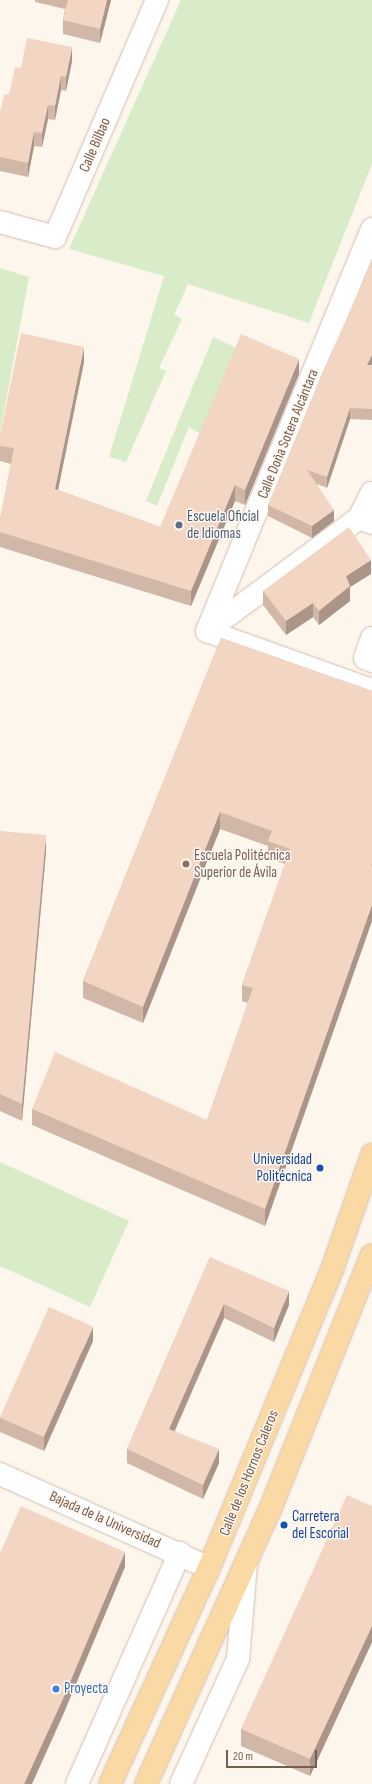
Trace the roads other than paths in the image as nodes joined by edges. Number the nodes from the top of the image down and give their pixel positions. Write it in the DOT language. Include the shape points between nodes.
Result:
graph roads {
  1 [pos="157,0"];
  2 [pos="0,222"];
  3 [pos="372,229"];
  4 [pos="372,493"];
  5 [pos="366,521"];
  6 [pos="207,631"];
  7 [pos="372,638"];
  8 [pos="372,661"];
  9 [pos="372,690"];
  10 [pos="372,1155"];
  11 [pos="372,1255"];
  12 [pos="0,1474"];
  13 [pos="180,1553"];
  14 [pos="246,1563"];
  15 [pos="209,1568"];
  16 [pos="77,1784"];
  17 [pos="110,1784"];
  18 [pos="146,1784"];
  19 [pos="181,1784"];
  1 -- 2 [label="street, Calle Bilbao" via="55,237"];
  3 -- 6 [label="street, Calle Doña Sotera Alcántara"];
  4 -- 5 [label="street"];
  5 -- 6 [label="street"];
  6 -- 9 [label="street"];
  7 -- 8 [label="street" via="365,658"];
  10 -- 15 [label="main road, Calle de los Hornos Caleros" via="334,1267"];
  11 -- 14 [label="main road"];
  12 -- 13 [label="street, Bajada de la Universidad"];
  13 -- 15 [label="street, Bajada de la Universidad"];
  13 -- 16 [label="street"];
  14 -- 18 [label="main road"];
  14 -- 19 [label="street" via="238,1659"];
  15 -- 17 [label="main road, Calle de los Hornos Caleros"];
}
